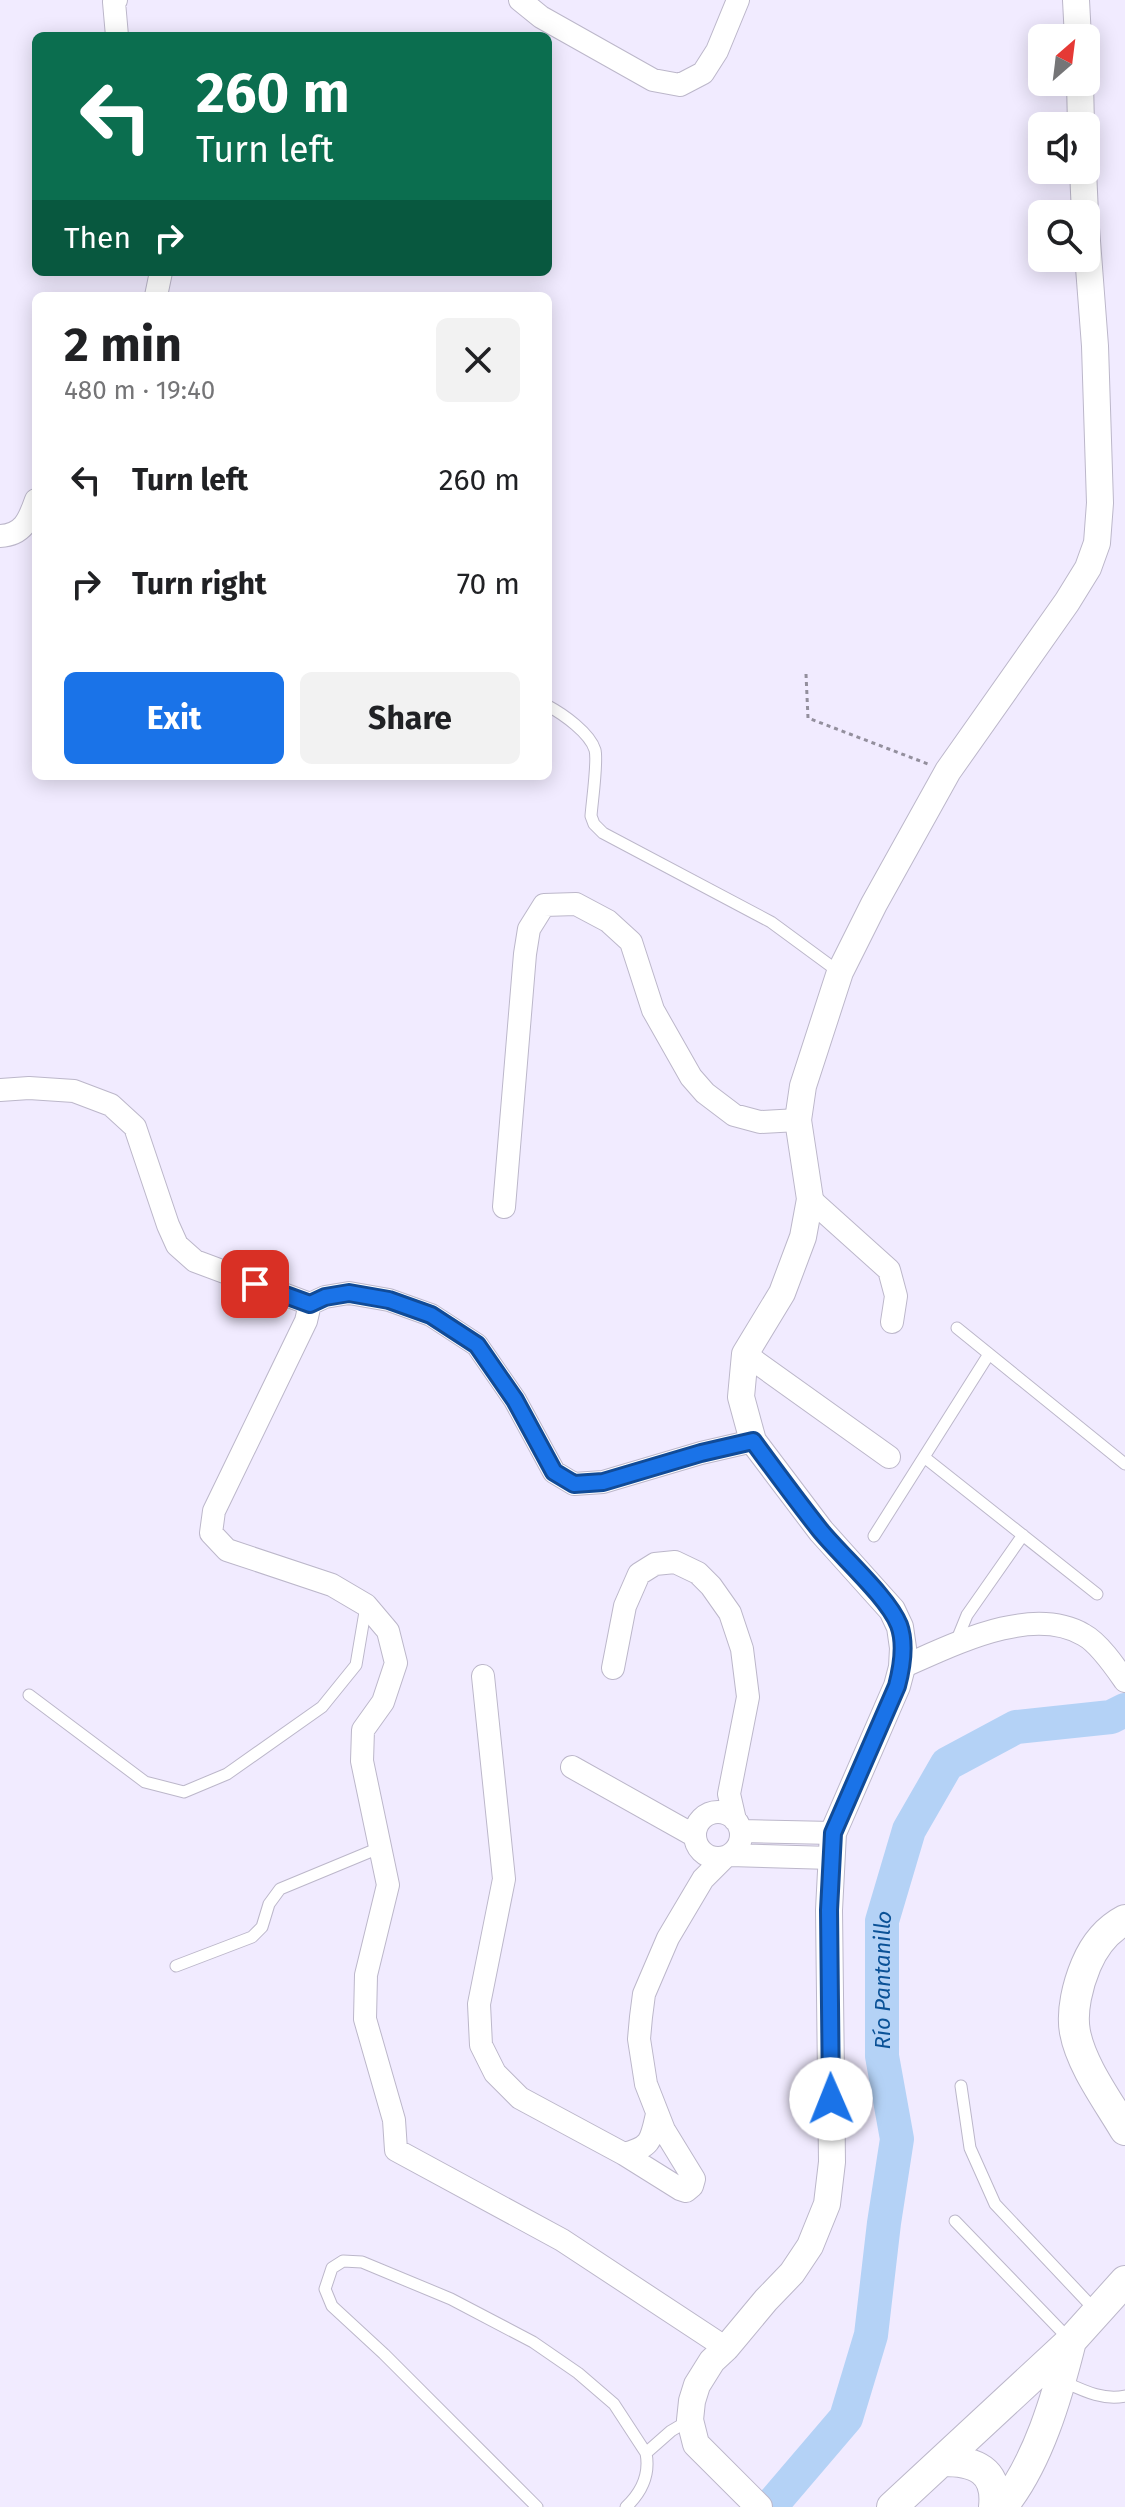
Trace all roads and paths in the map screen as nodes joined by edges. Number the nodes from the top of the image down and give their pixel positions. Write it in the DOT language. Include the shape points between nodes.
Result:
graph roads {
  1 [pos="520,0"];
  2 [pos="738,0"];
  3 [pos="1076,0"];
  4 [pos="114,1"];
  5 [pos="1077,24"];
  6 [pos="117,32"];
  7 [pos="1089,272"];
  8 [pos="32,512"];
  9 [pos="0,536"];
  10 [pos="806,674"];
  11 [pos="552,708"];
  12 [pos="948,771"];
  13 [pos="840,972"];
  14 [pos="0,1090"];
  15 [pos="798,1120"];
  16 [pos="810,1199"];
  17 [pos="504,1207"];
  18 [pos="310,1304"];
  19 [pos="892,1322"];
  20 [pos="957,1328"];
  21 [pos="745,1354"];
  22 [pos="989,1354"];
  23 [pos="753,1441"];
  24 [pos="889,1457"];
  25 [pos="924,1457"];
  26 [pos="1125,1464"];
  27 [pos="1023,1535"];
  28 [pos="874,1536"];
  29 [pos="1097,1594"];
  30 [pos="366,1605"];
  31 [pos="955,1644"];
  32 [pos="902,1667"];
  33 [pos="613,1668"];
  34 [pos="483,1676"];
  35 [pos="1125,1681"];
  36 [pos="29,1695"];
  37 [pos="572,1767"];
  38 [pos="729,1794"];
  39 [pos="738,1825"];
  40 [pos="695,1829"];
  41 [pos="832,1846"];
  42 [pos="379,1848"];
  43 [pos="727,1856"];
  44 [pos="703,1879"];
  45 [pos="1125,1920"];
  46 [pos="176,1966"];
  47 [pos="961,2086"];
  48 [pos="657,2114"];
  49 [pos="1125,2130"];
  50 [pos="624,2154"];
  51 [pos="955,2221"];
  52 [pos="1113,2298"];
  53 [pos="1071,2341"];
  54 [pos="726,2348"];
  55 [pos="1061,2381"];
  56 [pos="1125,2396"];
  57 [pos="690,2420"];
  58 [pos="646,2453"];
  59 [pos="943,2461"];
  60 [pos="537,2507"];
  61 [pos="626,2507"];
  62 [pos="759,2507"];
  63 [pos="892,2507"];
  64 [pos="994,2507"];
  65 [pos="1002,2507"];
  1 -- 2 [label="street" via="653,80 680,85 703,73"];
  3 -- 5 [label="street"];
  4 -- 6 [label="street"];
  7 -- 12 [label="street" via="1100,503 1097,543 1067,602"];
  8 -- 9 [label="street" via="28,524"];
  10 -- 12 [label="path" via="808,718"];
  11 -- 13 [label="lane" via="574,724 595,751 591,816 603,833 771,922"];
  12 -- 13 [label="street"];
  13 -- 15 [label="street" via="803,1086"];
  14 -- 18 [label="street" via="74,1091 111,1105 135,1127 177,1245 195,1261"];
  15 -- 16 [label="street"];
  15 -- 17 [label="street" via="760,1122 734,1115 705,1093 653,1010 631,942 608,921 576,904 544,905 529,929 525,954"];
  16 -- 19 [label="street" via="889,1270 896,1296"];
  16 -- 21 [label="street" via="803,1237 782,1293"];
  18 -- 23 [label="street" via="349,1293 389,1300 431,1315 477,1345 554,1472 574,1484 603,1482"];
  18 -- 30 [label="street" via="214,1511 211,1533 227,1550 332,1585"];
  20 -- 22 [label="lane"];
  21 -- 23 [label="street" via="741,1397"];
  21 -- 24 [label="street"];
  22 -- 25 [label="lane"];
  22 -- 26 [label="lane"];
  23 -- 32 [label="street" via="821,1531 892,1610 900,1627"];
  25 -- 27 [label="lane"];
  25 -- 28 [label="lane"];
  27 -- 29 [label="lane"];
  27 -- 31 [label="lane" via="967,1615"];
  30 -- 36 [label="lane" via="356,1665 322,1707 227,1774 184,1792 145,1782"];
  30 -- 42 [label="street" via="388,1631 396,1663 383,1702 363,1730 362,1761"];
  31 -- 32 [label="street"];
  31 -- 35 [label="street" via="1014,1626 1052,1623 1086,1636"];
  32 -- 41 [label="street"];
  33 -- 38 [label="street" via="625,1606 639,1574 655,1564 675,1562 711,1586 730,1613 742,1649 748,1697"];
  34 -- 50 [label="street" via="504,1879 479,2004 481,2045 495,2073 520,2098"];
  37 -- 40 [label="street"];
  38 -- 39 [label="street"];
  38 -- 40 [label="street"];
  39 -- 40 [label="street" via="730,1815 717,1812"];
  39 -- 41 [label="street"];
  39 -- 43 [label="street" via="739,1845"];
  40 -- 43 [label="street" via="708,1856"];
  40 -- 44 [label="street"];
  41 -- 43 [label="street"];
  41 -- 54 [label="street" via="832,2162 827,2204 792,2273"];
  42 -- 46 [label="lane" via="280,1889 252,1937"];
  42 -- 54 [label="street" via="388,1885 366,1975 365,2019 394,2120 396,2150 562,2240"];
  43 -- 44 [label="street"];
  44 -- 48 [label="street" via="668,1938 644,1994 640,2050"];
  45 -- 49 [label="main road" via="1094,1947 1075,2001 1074,2031 1089,2070"];
  47 -- 52 [label="lane" via="970,2148 995,2204"];
  48 -- 50 [label="street" via="648,2144"];
  48 -- 50 [label="street" via="691,2171 692,2186 680,2189"];
  51 -- 53 [label="lane"];
  52 -- 53 [label="main road"];
  53 -- 55 [label="main road"];
  53 -- 59 [label="main road"];
  54 -- 57 [label="street" via="697,2385"];
  55 -- 56 [label="lane" via="1094,2395"];
  55 -- 65 [label="main road" via="1028,2467"];
  57 -- 58 [label="lane"];
  57 -- 62 [label="street" via="696,2444"];
  58 -- 60 [label="lane" via="614,2404 533,2342 451,2299 362,2262 343,2261 332,2268 325,2289 332,2306"];
  58 -- 61 [label="lane" via="649,2470"];
  59 -- 63 [label="main road"];
  59 -- 64 [label="main road" via="980,2468 994,2486"];
}
